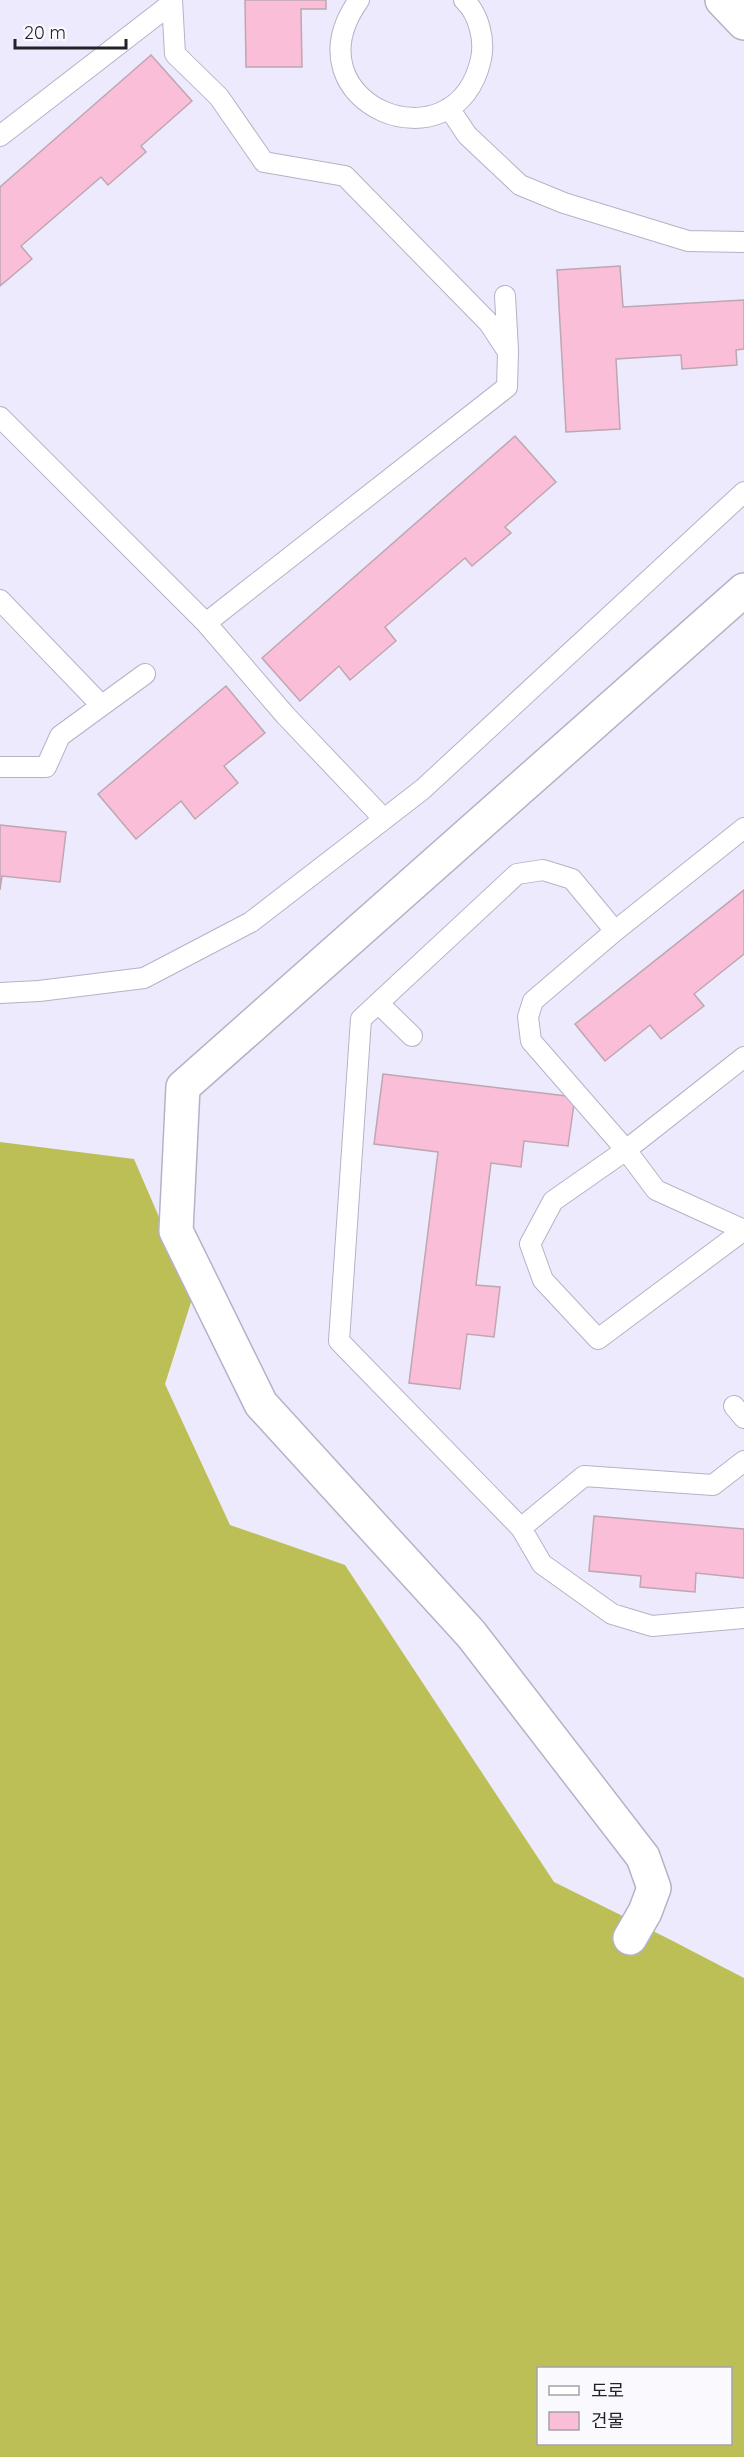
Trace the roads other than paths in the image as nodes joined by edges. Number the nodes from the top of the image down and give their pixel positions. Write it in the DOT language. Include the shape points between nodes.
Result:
graph roads {
  1 [pos="358,0"];
  2 [pos="464,0"];
  3 [pos="722,0"];
  4 [pos="172,2"];
  5 [pos="744,23"];
  6 [pos="449,108"];
  7 [pos="0,136"];
  8 [pos="744,242"];
  9 [pos="505,296"];
  10 [pos="508,352"];
  11 [pos="0,417"];
  12 [pos="744,492"];
  13 [pos="744,590"];
  14 [pos="0,600"];
  15 [pos="206,624"];
  16 [pos="145,674"];
  17 [pos="102,705"];
  18 [pos="0,767"];
  19 [pos="384,819"];
  20 [pos="744,828"];
  21 [pos="615,931"];
  22 [pos="0,993"];
  23 [pos="378,1003"];
  24 [pos="412,1036"];
  25 [pos="744,1057"];
  26 [pos="626,1150"];
  27 [pos="744,1230"];
  28 [pos="744,1461"];
  29 [pos="521,1527"];
  30 [pos="744,1618"];
  31 [pos="630,1938"];
  1 -- 6 [label="lane" via="347,16 340,38 341,61 349,82 363,100 382,113 404,118 427,117"];
  2 -- 6 [label="lane" via="479,25 483,49 478,72 466,93"];
  3 -- 5 [label="street"];
  4 -- 7 [label="lane"];
  4 -- 10 [label="lane" via="174,54 219,96 264,162 345,176 489,323"];
  6 -- 8 [label="lane" via="467,135 520,185 564,203 688,241"];
  9 -- 10 [label="lane"];
  10 -- 15 [label="lane" via="507,387"];
  11 -- 15 [label="lane"];
  12 -- 19 [label="lane" via="423,789"];
  13 -- 31 [label="street" via="183,1087 176,1231 261,1404 471,1634 643,1857 654,1888"];
  14 -- 17 [label="lane"];
  15 -- 19 [label="lane"];
  16 -- 17 [label="lane"];
  17 -- 18 [label="lane" via="60,736 46,767"];
  19 -- 22 [label="lane" via="251,922 144,978"];
  20 -- 21 [label="lane"];
  21 -- 23 [label="lane" via="572,879 543,870 517,874"];
  21 -- 26 [label="lane" via="534,1001 528,1017 531,1041"];
  23 -- 24 [label="lane"];
  23 -- 29 [label="lane" via="361,1019 339,1341"];
  25 -- 26 [label="lane"];
  26 -- 27 [label="lane" via="656,1190"];
  26 -- 27 [label="lane" via="553,1201 530,1244 543,1280 598,1339"];
  28 -- 29 [label="lane" via="713,1485 584,1476"];
  29 -- 30 [label="lane" via="542,1564 612,1614 652,1626"];
}
